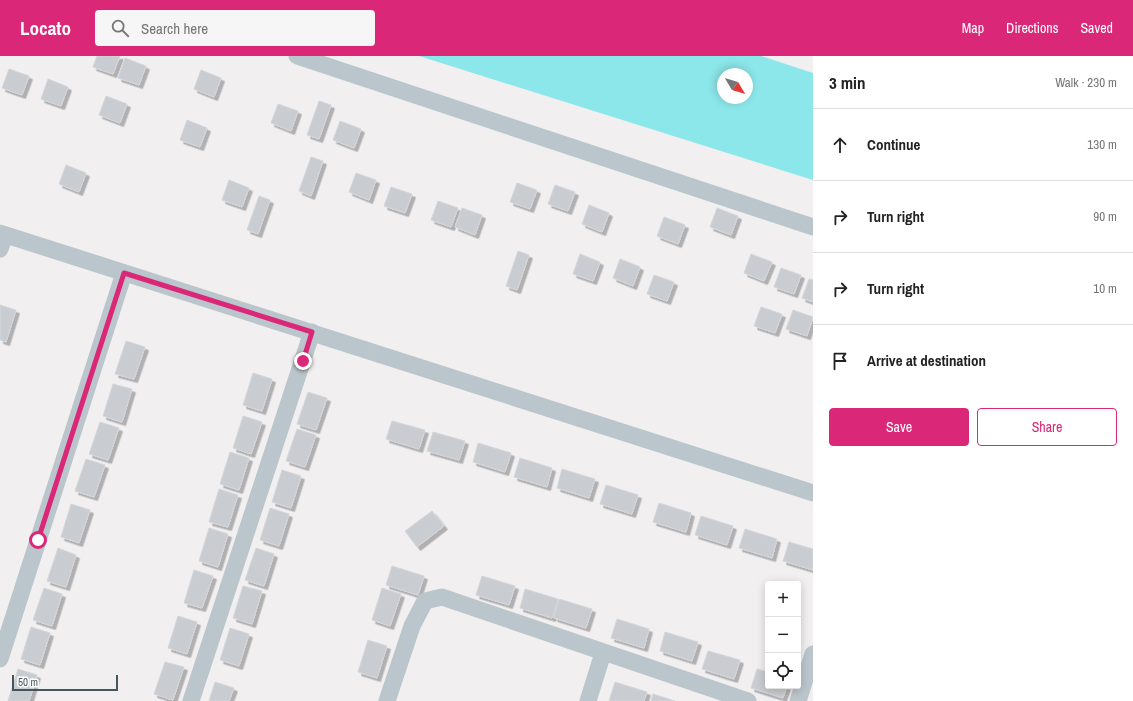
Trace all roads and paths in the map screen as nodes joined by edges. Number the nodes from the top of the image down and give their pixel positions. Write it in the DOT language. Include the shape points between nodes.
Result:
graph roads {
  1 [pos="297,56"];
  2 [pos="813,227"];
  3 [pos="2,239"];
  4 [pos="124,273"];
  5 [pos="312,332"];
  6 [pos="813,493"];
  7 [pos="603,653"];
  8 [pos="813,654"];
  9 [pos="0,659"];
  10 [pos="191,701"];
  11 [pos="387,701"];
  12 [pos="588,701"];
  13 [pos="748,701"];
  14 [pos="798,701"];
  1 -- 2 [label="street"];
  3 -- 4 [label="street"];
  4 -- 5 [label="street"];
  4 -- 9 [label="street"];
  5 -- 6 [label="street"];
  5 -- 10 [label="street"];
  7 -- 11 [label="street" via="442,597 426,601 412,626"];
  7 -- 12 [label="street"];
  7 -- 13 [label="street"];
  8 -- 14 [label="street"];
}
